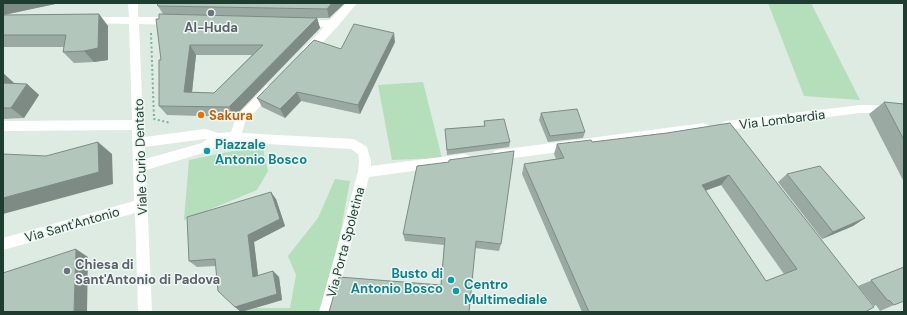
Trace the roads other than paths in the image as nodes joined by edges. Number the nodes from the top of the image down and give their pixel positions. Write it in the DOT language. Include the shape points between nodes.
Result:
graph roads {
  1 [pos="134,3"];
  2 [pos="352,3"];
  3 [pos="74,20"];
  4 [pos="134,20"];
  5 [pos="182,21"];
  6 [pos="294,23"];
  7 [pos="334,24"];
  8 [pos="301,58"];
  9 [pos="279,80"];
  10 [pos="904,109"];
  11 [pos="139,125"];
  12 [pos="3,126"];
  13 [pos="726,126"];
  14 [pos="235,137"];
  15 [pos="218,138"];
  16 [pos="139,143"];
  17 [pos="740,144"];
  18 [pos="140,166"];
  19 [pos="364,172"];
  20 [pos="142,205"];
  21 [pos="3,244"];
  22 [pos="145,312"];
  23 [pos="326,312"];
  1 -- 4 [label="street, Viale Curio Dentato"];
  2 -- 7 [label="street"];
  3 -- 4 [label="street"];
  4 -- 5 [label="street"];
  4 -- 11 [label="street, Viale Curio Dentato"];
  6 -- 7 [label="street"];
  7 -- 8 [label="street"];
  9 -- 14 [label="street" via="240,120"];
  10 -- 13 [label="street, Via Lombardia" via="860,109"];
  11 -- 12 [label="street"];
  11 -- 16 [label="street, Viale Curio Dentato"];
  13 -- 17 [label="street, Via Lombardia"];
  13 -- 19 [label="street"];
  14 -- 15 [label="street"];
  14 -- 19 [label="street" via="354,144 363,150"];
  15 -- 16 [label="street" via="206,134"];
  15 -- 18 [label="street" via="206,147"];
  16 -- 18 [label="street, Viale Curio Dentato"];
  18 -- 20 [label="street, Viale Curio Dentato"];
  19 -- 23 [label="street, Via Porta Spoletina"];
  20 -- 21 [label="street, Via Sant'Antonio"];
  20 -- 22 [label="street, Viale Curio Dentato"];
}
